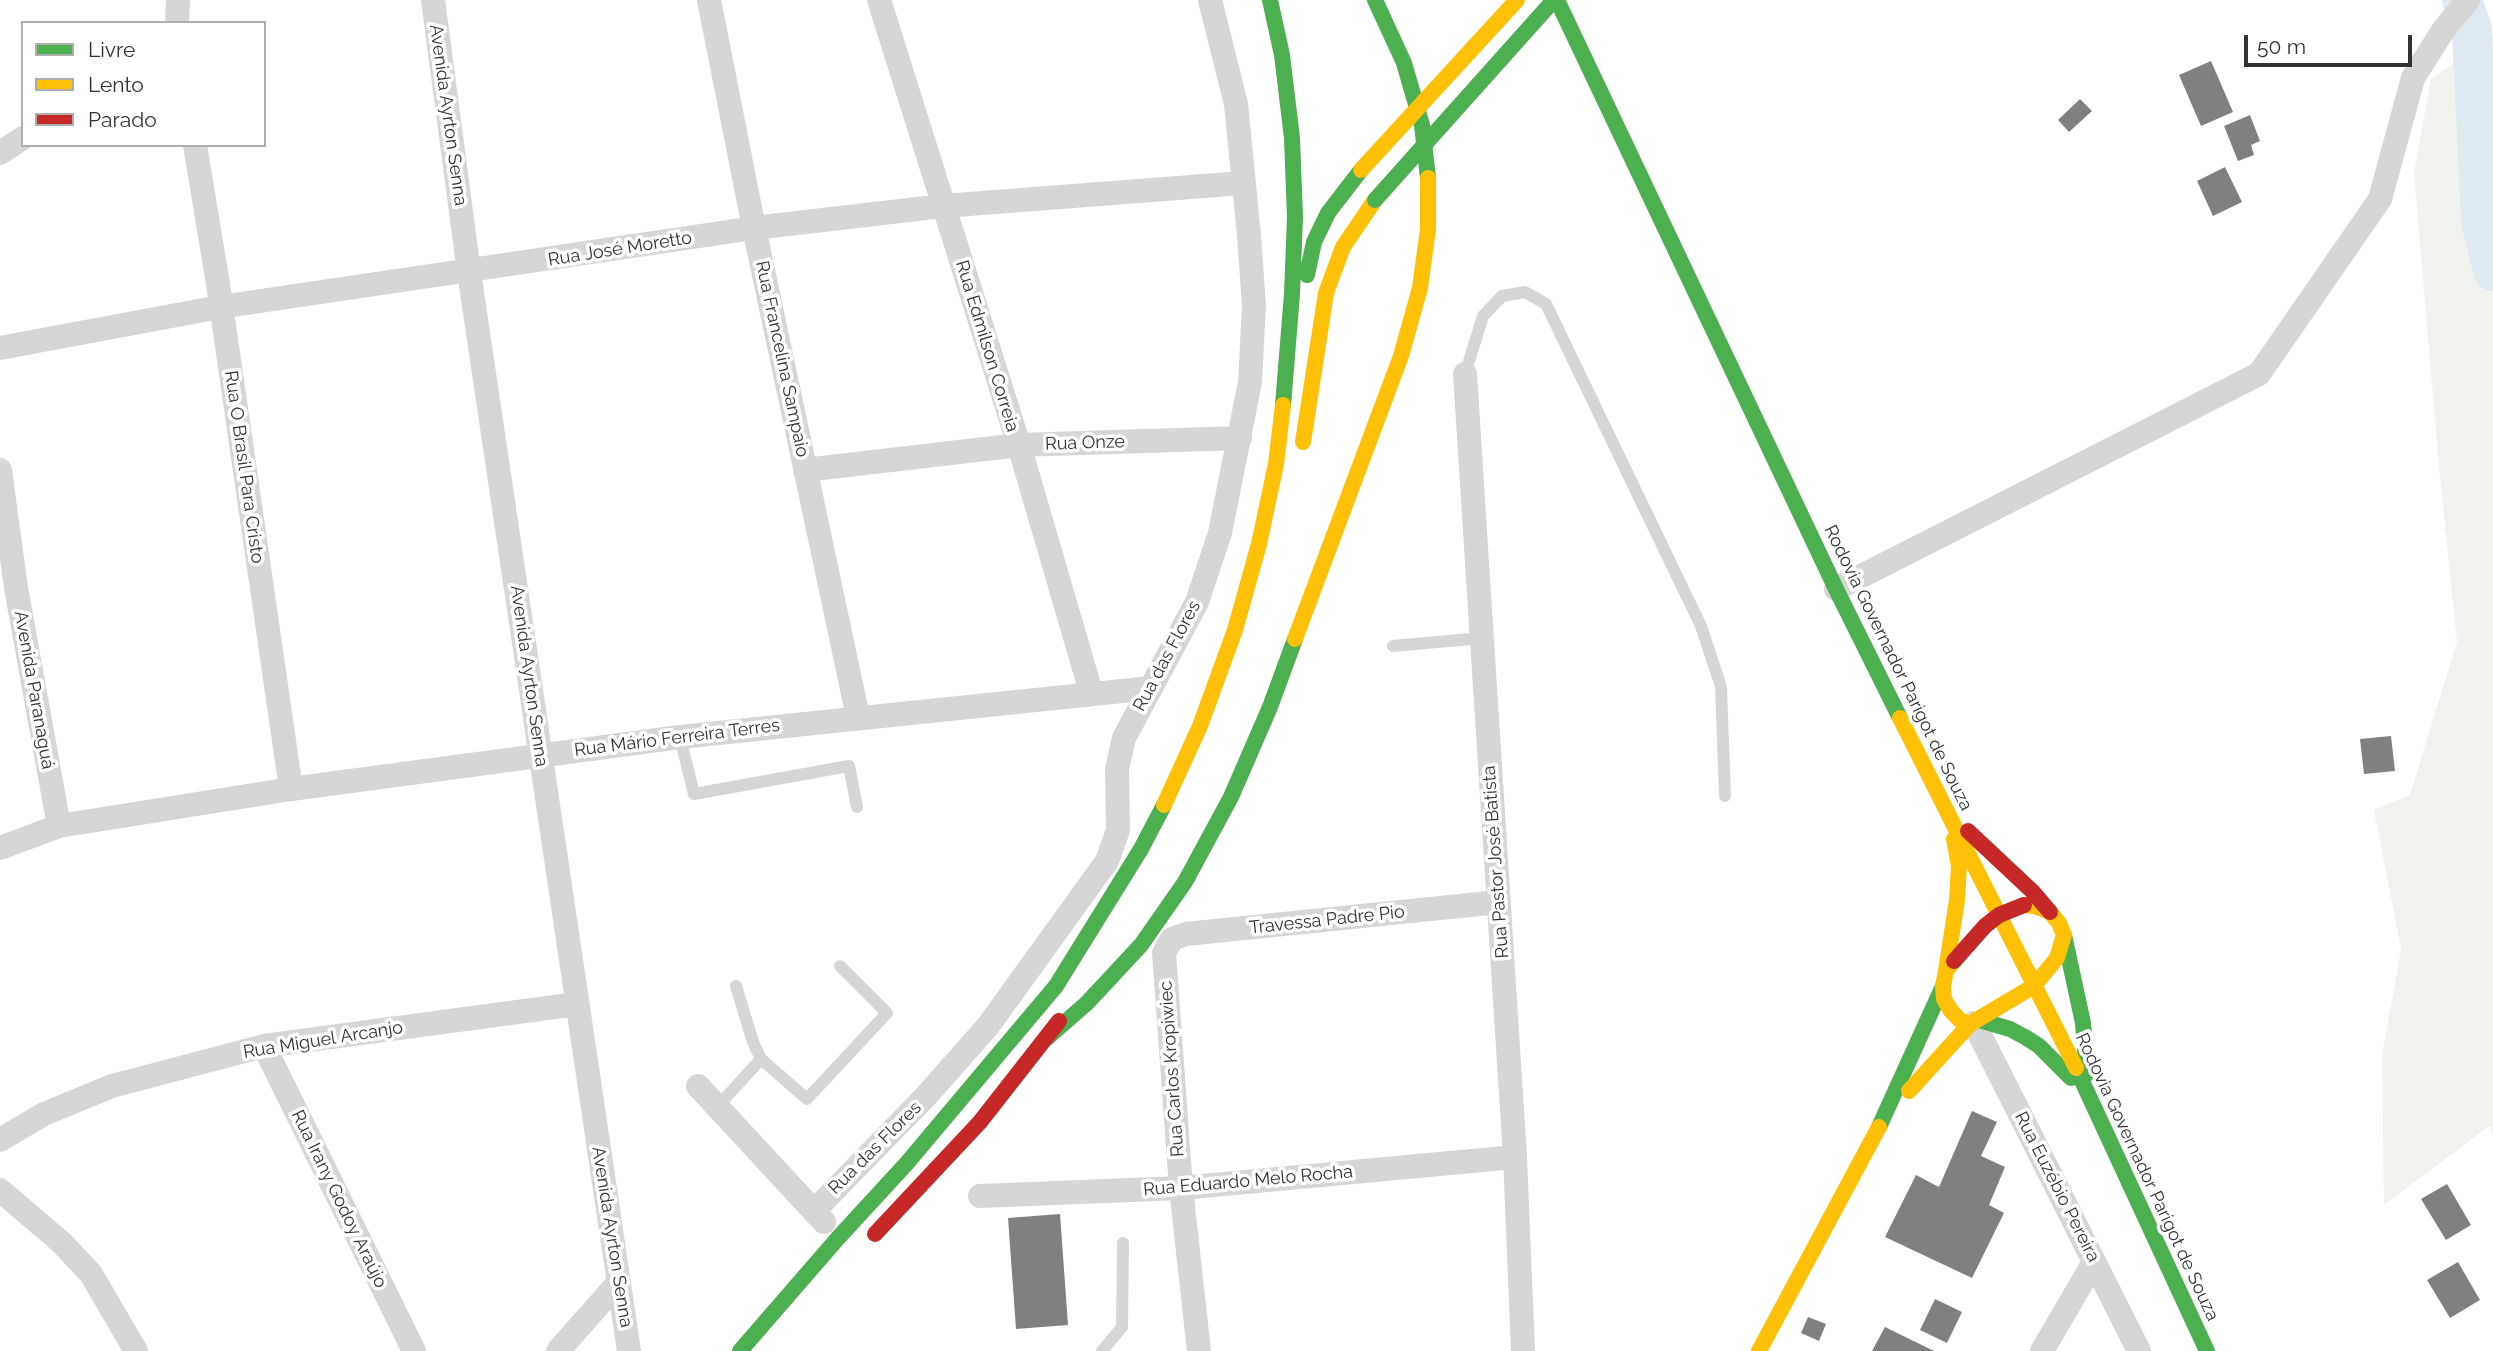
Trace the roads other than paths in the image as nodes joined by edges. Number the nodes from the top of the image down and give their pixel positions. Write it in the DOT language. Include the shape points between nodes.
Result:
graph roads {
  1 [pos="178,0"];
  2 [pos="433,0"];
  3 [pos="709,0"];
  4 [pos="879,0"];
  5 [pos="1210,0"];
  6 [pos="1270,0"];
  7 [pos="1375,0"];
  8 [pos="1517,0"];
  9 [pos="1556,0"];
  10 [pos="2468,0"];
  11 [pos="177,21"];
  12 [pos="21,139"];
  13 [pos="195,147"];
  14 [pos="0,153"];
  15 [pos="1244,183"];
  16 [pos="943,206"];
  17 [pos="754,228"];
  18 [pos="469,272"];
  19 [pos="220,307"];
  20 [pos="0,348"];
  21 [pos="1465,374"];
  22 [pos="1240,438"];
  23 [pos="1018,445"];
  24 [pos="1300,461"];
  25 [pos="1276,464"];
  26 [pos="0,470"];
  27 [pos="805,470"];
  28 [pos="1836,589"];
  29 [pos="8,591"];
  30 [pos="1482,638"];
  31 [pos="1393,646"];
  32 [pos="1151,688"];
  33 [pos="1091,692"];
  34 [pos="858,717"];
  35 [pos="680,737"];
  36 [pos="541,756"];
  37 [pos="292,789"];
  38 [pos="1725,796"];
  39 [pos="857,807"];
  40 [pos="1951,816"];
  41 [pos="58,826"];
  42 [pos="0,848"];
  43 [pos="1499,902"];
  44 [pos="2050,912"];
  45 [pos="1999,915"];
  46 [pos="2064,935"];
  47 [pos="1164,953"];
  48 [pos="840,966"];
  49 [pos="1945,979"];
  50 [pos="1086,981"];
  51 [pos="736,986"];
  52 [pos="2034,986"];
  53 [pos="577,1004"];
  54 [pos="1974,1022"];
  55 [pos="1047,1038"];
  56 [pos="264,1046"];
  57 [pos="761,1059"];
  58 [pos="698,1086"];
  59 [pos="2090,1097"];
  60 [pos="718,1107"];
  61 [pos="1878,1129"];
  62 [pos="0,1140"];
  63 [pos="1515,1157"];
  64 [pos="1181,1188"];
  65 [pos="0,1190"];
  66 [pos="980,1196"];
  67 [pos="815,1210"];
  68 [pos="838,1238"];
  69 [pos="1123,1243"];
  70 [pos="864,1245"];
  71 [pos="2094,1262"];
  72 [pos="618,1283"];
  73 [pos="785,1323"];
  74 [pos="1759,1348"];
  75 [pos="136,1351"];
  76 [pos="414,1351"];
  77 [pos="558,1351"];
  78 [pos="629,1351"];
  79 [pos="740,1351"];
  80 [pos="756,1351"];
  81 [pos="1102,1351"];
  82 [pos="1199,1351"];
  83 [pos="1523,1351"];
  84 [pos="2042,1351"];
  85 [pos="2139,1351"];
  86 [pos="2207,1351"];
  1 -- 11 [label="street"];
  2 -- 18 [label="street, Avenida Ayrton Senna"];
  3 -- 17 [label="street, Rua Francelina Sampaio"];
  4 -- 16 [label="street, Rua Edmilson Correia"];
  5 -- 15 [label="street, Rua das Flores" via="1236,104"];
  6 -- 25 [label="main road" via="1292,138 1295,217"];
  7 -- 55 [label="main road" via="1404,63 1422,125 1428,179 1428,229 1420,288 1401,356 1270,707 1231,797 1185,882 1141,945"];
  8 -- 25 [label="main road, bridge" via="1361,170 1328,213 1307,269 1293,393"];
  9 -- 24 [label="main road, bridge" via="1375,200 1343,247 1326,293"];
  9 -- 28 [label="main road, Rodovia Governador Parigot de Souza"];
  10 -- 28 [label="street" via="2413,78 2380,199 2259,374"];
  12 -- 14 [label="street"];
  13 -- 19 [label="street, Rua O Brasil Para Cristo"];
  15 -- 16 [label="street, Rua José Moretto"];
  15 -- 22 [label="street, Rua das Flores" via="1254,306 1250,382"];
  16 -- 17 [label="street, Rua José Moretto"];
  16 -- 23 [label="street, Rua Edmilson Correia"];
  17 -- 18 [label="street, Rua José Moretto"];
  17 -- 27 [label="street, Rua Francelina Sampaio"];
  18 -- 19 [label="street, Rua José Moretto"];
  18 -- 36 [label="street, Avenida Ayrton Senna"];
  19 -- 20 [label="street, Rua José Moretto"];
  19 -- 37 [label="street, Rua O Brasil Para Cristo"];
  21 -- 30 [label="street, Rua Pastor José Batista"];
  21 -- 38 [label="lane" via="1483,316 1502,296 1525,292 1546,304 1701,626 1721,687"];
  22 -- 23 [label="street, Rua Onze"];
  22 -- 32 [label="street, Rua das Flores" via="1220,533 1197,602"];
  23 -- 27 [label="street, Rua Onze"];
  23 -- 33 [label="street, Rua Edmilson Correia"];
  25 -- 68 [label="main road" via="1235,630 1200,726 1141,849 1056,986"];
  26 -- 29 [label="street, Avenida Paranaguá"];
  27 -- 34 [label="street, Rua Francelina Sampaio"];
  28 -- 40 [label="main road, Rodovia Governador Parigot de Souza"];
  29 -- 41 [label="street, Avenida Paranaguá"];
  30 -- 31 [label="lane"];
  30 -- 43 [label="street, Rua Pastor José Batista"];
  32 -- 33 [label="street, Rua Mário Ferreira Terres"];
  32 -- 67 [label="street, Rua das Flores" via="1124,738 1117,769 1118,830 1107,861 988,1026 928,1095"];
  33 -- 34 [label="street, Rua Mário Ferreira Terres"];
  34 -- 35 [label="street, Rua Mário Ferreira Terres"];
  35 -- 36 [label="street, Rua Mário Ferreira Terres"];
  35 -- 39 [label="lane" via="694,794 849,766"];
  36 -- 37 [label="street, Rua Mário Ferreira Terres"];
  36 -- 53 [label="street, Avenida Ayrton Senna"];
  37 -- 41 [label="street, Rua Mário Ferreira Terres"];
  40 -- 44 [label="main road"];
  40 -- 45 [label="main road, Rodovia Governador Parigot de Souza"];
  40 -- 49 [label="main road" via="1959,866"];
  41 -- 42 [label="street, Rua Mário Ferreira Terres"];
  43 -- 47 [label="street, Travessa Padre Pio" via="1186,934 1172,939"];
  43 -- 63 [label="street, Rua Pastor José Batista"];
  44 -- 45 [label="main road" via="2024,905"];
  44 -- 46 [label="main road"];
  45 -- 49 [label="main road" via="1959,953"];
  45 -- 52 [label="main road, Rodovia Governador Parigot de Souza"];
  46 -- 52 [label="main road" via="2051,968"];
  46 -- 59 [label="main road" via="2083,1023"];
  47 -- 64 [label="street, Rua Carlos Kropiwiec"];
  48 -- 57 [label="lane" via="887,1013 807,1099"];
  49 -- 54 [label="main road" via="1944,999 1951,1011 1961,1021"];
  49 -- 61 [label="main road"];
  50 -- 55 [label="main road"];
  51 -- 57 [label="lane"];
  52 -- 54 [label="main road"];
  52 -- 59 [label="main road, Rodovia Governador Parigot de Souza"];
  53 -- 56 [label="street, Rua Miguel Arcanjo"];
  53 -- 72 [label="street, Avenida Ayrton Senna"];
  54 -- 59 [label="main road" via="2010,1029 2039,1046"];
  54 -- 61 [label="main road"];
  54 -- 71 [label="street, Rua Euzébio Pereira"];
  55 -- 70 [label="main road" via="971,1132"];
  56 -- 62 [label="street, Rua Miguel Arcanjo" via="112,1086 44,1114"];
  56 -- 76 [label="street, Rua Irany Godoy Araújo"];
  57 -- 60 [label="lane"];
  58 -- 60 [label="street"];
  59 -- 86 [label="main road, Rodovia Governador Parigot de Souza"];
  60 -- 67 [label="street"];
  61 -- 74 [label="main road"];
  63 -- 64 [label="street, Rua Eduardo Melo Rocha"];
  63 -- 83 [label="street, Rua Pastor José Batista"];
  64 -- 66 [label="street, Rua Eduardo Melo Rocha"];
  64 -- 82 [label="street, Rua Carlos Kropiwiec"];
  65 -- 75 [label="street" via="91,1274"];
  67 -- 68 [label="street"];
  68 -- 79 [label="main road"];
  69 -- 81 [label="lane" via="1122,1327"];
  71 -- 84 [label="street"];
  71 -- 85 [label="street, Rua Euzébio Pereira"];
  72 -- 77 [label="street"];
  72 -- 78 [label="street, Avenida Ayrton Senna"];
  73 -- 80 [label="main road"];
}
